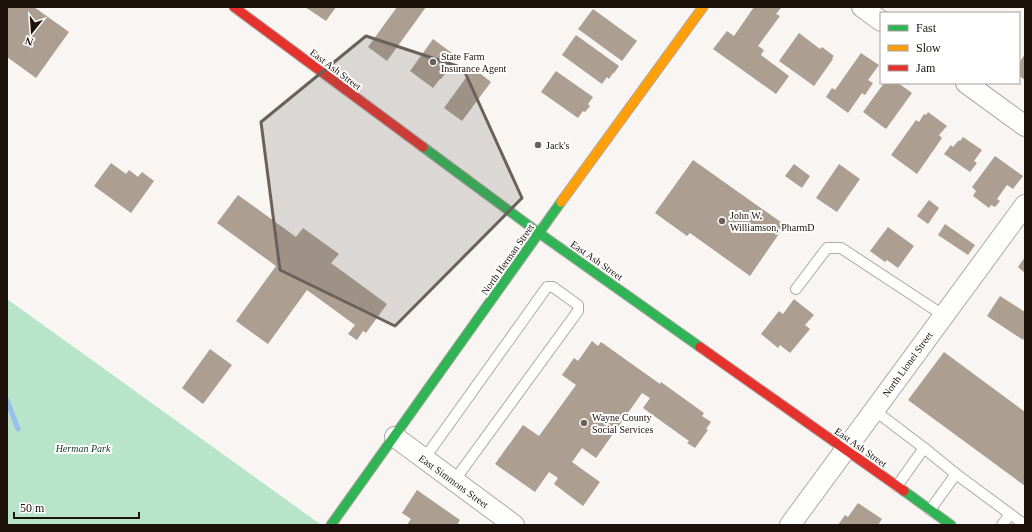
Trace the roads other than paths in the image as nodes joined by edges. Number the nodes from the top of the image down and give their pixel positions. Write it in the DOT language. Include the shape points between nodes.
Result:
graph roads {
  1 [pos="704,7"];
  2 [pos="862,7"];
  3 [pos="246,11"];
  4 [pos="880,20"];
  5 [pos="967,84"];
  6 [pos="1025,126"];
  7 [pos="1025,205"];
  8 [pos="539,233"];
  9 [pos="796,289"];
  10 [pos="943,315"];
  11 [pos="874,410"];
  12 [pos="394,437"];
  13 [pos="924,448"];
  14 [pos="846,449"];
  15 [pos="424,459"];
  16 [pos="956,474"];
  17 [pos="454,481"];
  18 [pos="897,486"];
  19 [pos="930,510"];
  20 [pos="1010,514"];
  21 [pos="331,525"];
  22 [pos="514,525"];
  23 [pos="790,525"];
  24 [pos="951,525"];
  25 [pos="1002,525"];
  26 [pos="1025,525"];
  1 -- 8 [label="main road, North Herman Street"];
  2 -- 4 [label="street"];
  3 -- 8 [label="main road, East Ash Street"];
  5 -- 6 [label="street"];
  7 -- 10 [label="street, North Lionel Street"];
  8 -- 12 [label="main road, North Herman Street"];
  8 -- 14 [label="main road, East Ash Street"];
  9 -- 10 [label="lane" via="827,248 842,248"];
  10 -- 11 [label="street, North Lionel Street"];
  11 -- 13 [label="lane"];
  11 -- 14 [label="street, North Lionel Street"];
  12 -- 15 [label="street, East Simmons Street"];
  12 -- 21 [label="main road, North Herman Street"];
  13 -- 16 [label="lane"];
  13 -- 18 [label="lane"];
  14 -- 18 [label="main road, East Ash Street"];
  14 -- 23 [label="street, North Lionel Street"];
  15 -- 17 [label="street, East Simmons Street"];
  15 -- 17 [label="lane" via="547,287 553,287 578,305 578,310"];
  16 -- 19 [label="lane"];
  16 -- 20 [label="lane"];
  17 -- 22 [label="street, East Simmons Street"];
  18 -- 19 [label="main road, East Ash Street"];
  19 -- 24 [label="main road, East Ash Street"];
  20 -- 25 [label="lane"];
  20 -- 26 [label="lane"];
}
